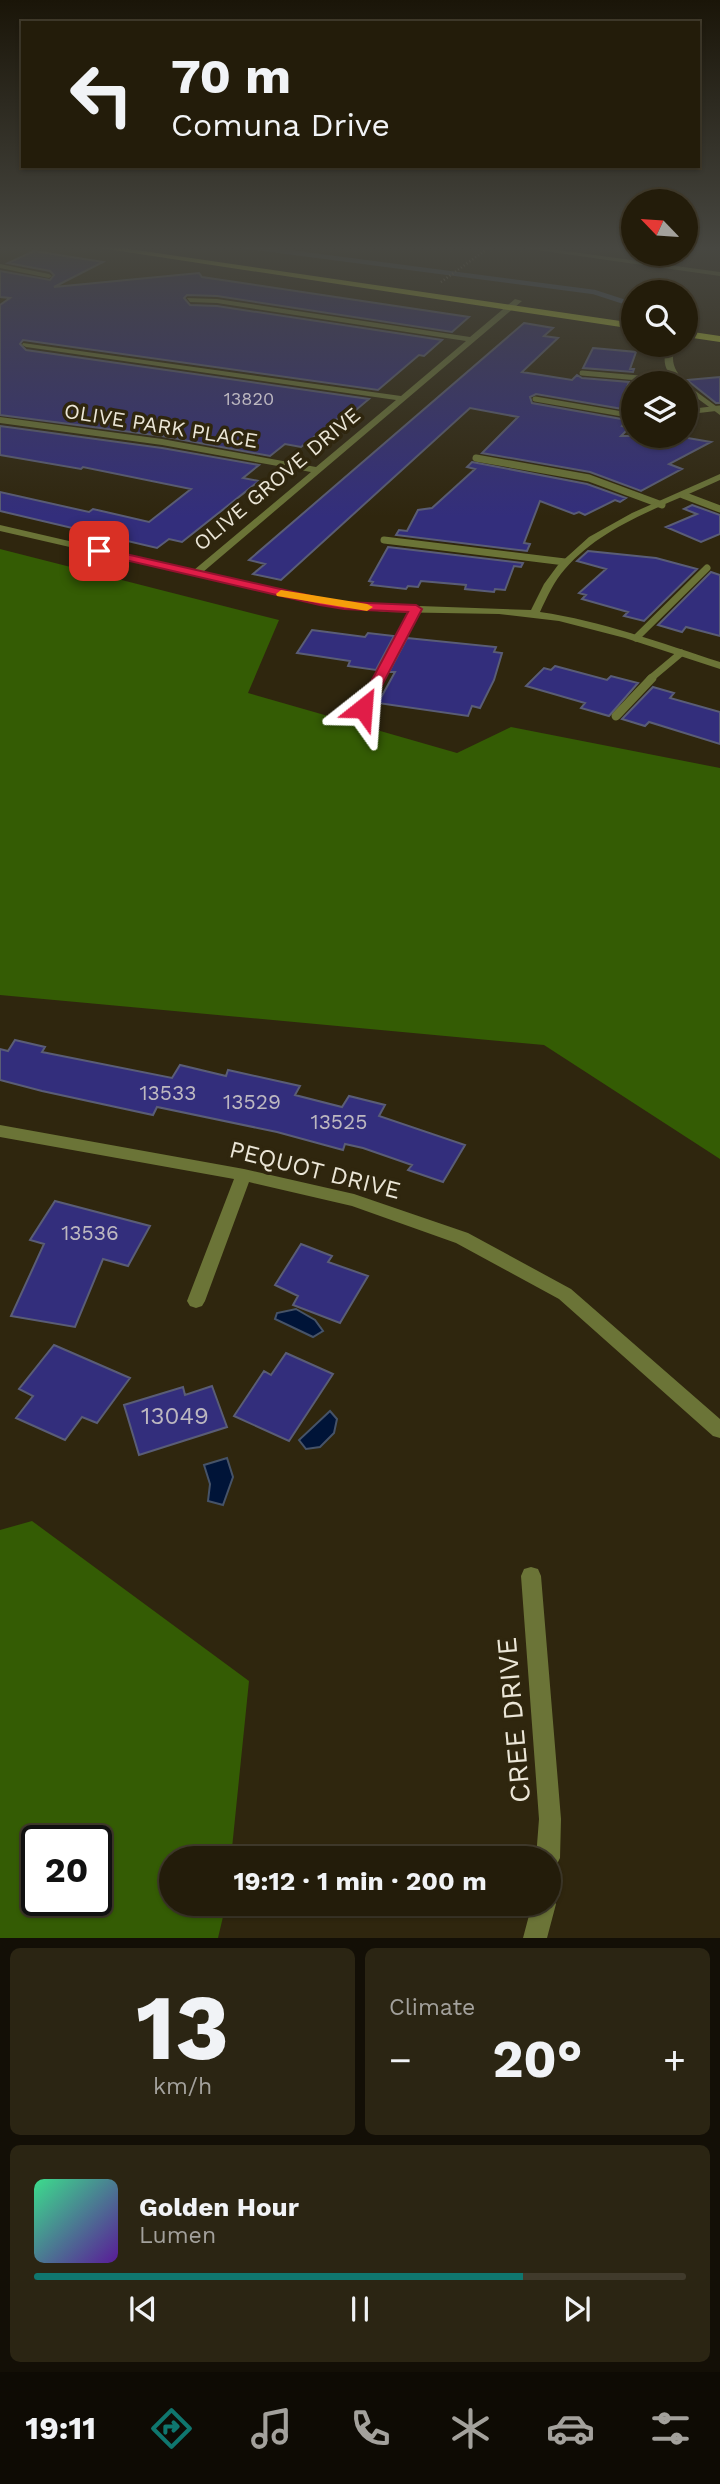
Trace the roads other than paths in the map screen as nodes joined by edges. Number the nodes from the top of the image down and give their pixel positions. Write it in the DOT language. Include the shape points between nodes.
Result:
graph roads {
  1 [pos="450,336"];
  2 [pos="477,336"];
  3 [pos="473,340"];
  4 [pos="26,345"];
  5 [pos="582,373"];
  6 [pos="621,376"];
  7 [pos="698,395"];
  8 [pos="401,398"];
  9 [pos="535,400"];
  10 [pos="718,410"];
  11 [pos="698,411"];
  12 [pos="621,414"];
  13 [pos="0,420"];
  14 [pos="476,458"];
  15 [pos="316,470"];
  16 [pos="720,477"];
  17 [pos="683,495"];
  18 [pos="662,505"];
  19 [pos="720,509"];
  20 [pos="0,528"];
  21 [pos="384,540"];
  22 [pos="565,562"];
  23 [pos="708,568"];
  24 [pos="195,574"];
  25 [pos="416,609"];
  26 [pos="534,614"];
  27 [pos="636,638"];
  28 [pos="681,653"];
  29 [pos="720,666"];
  30 [pos="363,708"];
  31 [pos="616,716"];
  32 [pos="0,1131"];
  33 [pos="244,1175"];
  34 [pos="195,1301"];
  35 [pos="720,1430"];
  36 [pos="531,1576"];
  37 [pos="549,1846"];
  38 [pos="541,1916"];
  39 [pos="535,1938"];
  1 -- 3 [label="street"];
  2 -- 3 [label="street, OLIVE GROVE DRIVE"];
  3 -- 8 [label="street, OLIVE GROVE DRIVE"];
  4 -- 8 [label="street"];
  5 -- 6 [label="lane"];
  7 -- 10 [label="street"];
  8 -- 15 [label="street, OLIVE GROVE DRIVE"];
  9 -- 12 [label="lane"];
  10 -- 11 [label="lane"];
  13 -- 15 [label="street, OLIVE PARK PLACE" via="162,442"];
  14 -- 18 [label="lane" via="589,478"];
  15 -- 24 [label="street, OLIVE GROVE DRIVE"];
  16 -- 17 [label="street"];
  17 -- 18 [label="street"];
  17 -- 19 [label="lane"];
  18 -- 22 [label="street" via="602,535"];
  20 -- 24 [label="street, OLIVE GROVE DRIVE"];
  21 -- 22 [label="lane"];
  22 -- 26 [label="street"];
  23 -- 27 [label="lane"];
  24 -- 25 [label="street" via="344,606"];
  25 -- 26 [label="street"];
  25 -- 30 [label="lane"];
  26 -- 27 [label="street"];
  27 -- 28 [label="street"];
  28 -- 29 [label="street"];
  28 -- 31 [label="lane"];
  32 -- 33 [label="street, PEQUOT DRIVE"];
  33 -- 34 [label="street"];
  33 -- 35 [label="street, PEQUOT DRIVE" via="354,1200 462,1238 565,1294"];
  36 -- 37 [label="street, CREE DRIVE"];
  38 -- 39 [label="street"];
}
